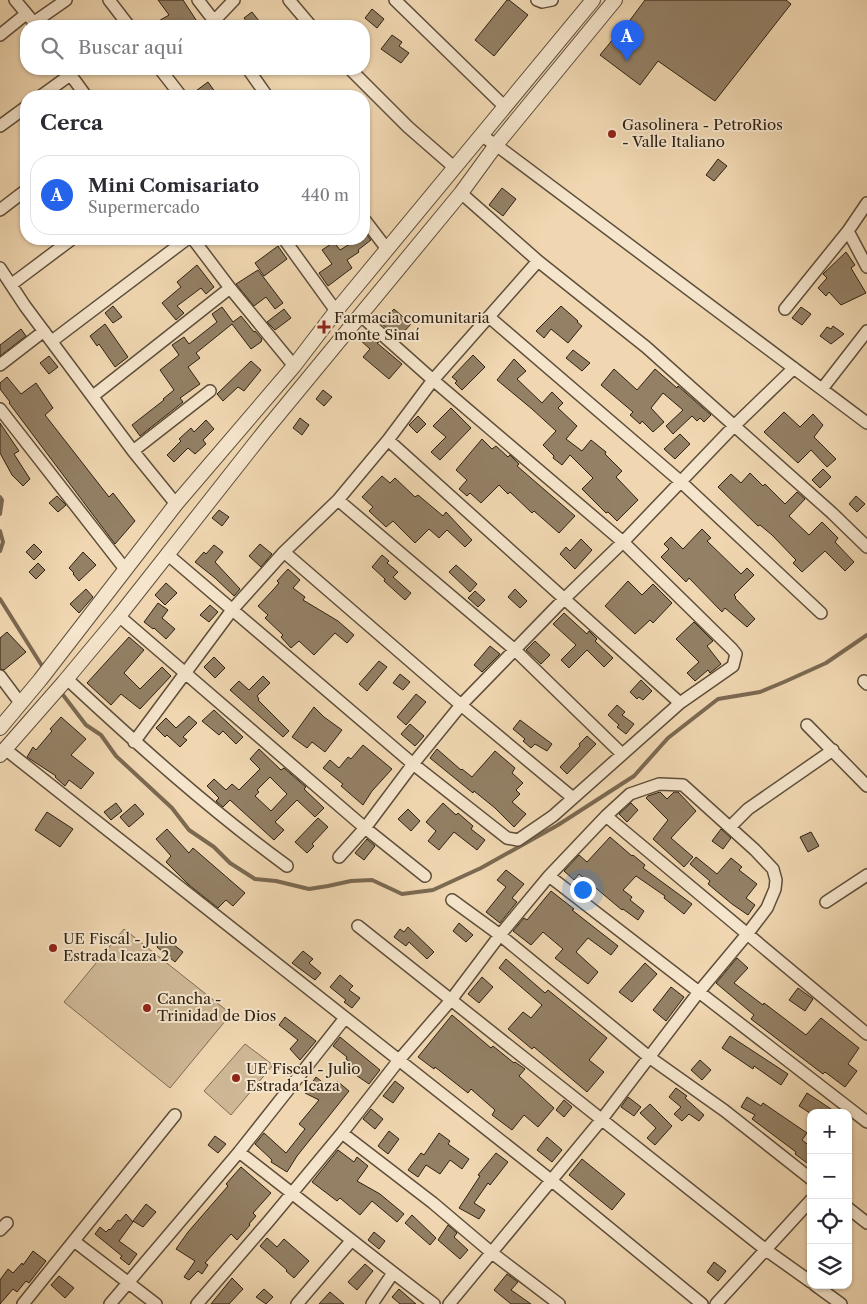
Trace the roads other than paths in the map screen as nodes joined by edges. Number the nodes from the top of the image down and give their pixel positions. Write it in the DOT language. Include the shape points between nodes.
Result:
graph roads {
  1 [pos="15,0"];
  2 [pos="66,0"];
  3 [pos="109,0"];
  4 [pos="198,0"];
  5 [pos="234,0"];
  6 [pos="289,0"];
  7 [pos="395,0"];
  8 [pos="537,0"];
  9 [pos="552,0"];
  10 [pos="593,0"];
  11 [pos="615,0"];
  12 [pos="31,20"];
  13 [pos="34,20"];
  14 [pos="124,20"];
  15 [pos="213,20"];
  16 [pos="219,20"];
  17 [pos="306,20"];
  18 [pos="20,26"];
  19 [pos="0,35"];
  20 [pos="65,75"];
  21 [pos="70,75"];
  22 [pos="165,75"];
  23 [pos="252,75"];
  24 [pos="356,75"];
  25 [pos="48,90"];
  26 [pos="82,90"];
  27 [pos="176,90"];
  28 [pos="263,90"];
  29 [pos="506,107"];
  30 [pos="20,111"];
  31 [pos="0,126"];
  32 [pos="482,136"];
  33 [pos="496,146"];
  34 [pos="455,168"];
  35 [pos="461,193"];
  36 [pos="20,195"];
  37 [pos="867,203"];
  38 [pos="0,210"];
  39 [pos="370,227"];
  40 [pos="848,231"];
  41 [pos="64,245"];
  42 [pos="179,245"];
  43 [pos="198,245"];
  44 [pos="288,245"];
  45 [pos="387,249"];
  46 [pos="538,261"];
  47 [pos="867,267"];
  48 [pos="0,268"];
  49 [pos="12,284"];
  50 [pos="230,288"];
  51 [pos="785,309"];
  52 [pos="336,311"];
  53 [pos="360,314"];
  54 [pos="489,317"];
  55 [pos="44,331"];
  56 [pos="867,331"];
  57 [pos="52,341"];
  58 [pos="0,365"];
  59 [pos="294,366"];
  60 [pos="794,368"];
  61 [pos="433,380"];
  62 [pos="822,389"];
  63 [pos="210,391"];
  64 [pos="93,396"];
  65 [pos="0,409"];
  66 [pos="867,423"];
  67 [pos="734,426"];
  68 [pos="388,440"];
  69 [pos="133,450"];
  70 [pos="680,481"];
  71 [pos="338,500"];
  72 [pos="176,504"];
  73 [pos="624,542"];
  74 [pos="867,547"];
  75 [pos="284,552"];
  76 [pos="167,554"];
  77 [pos="125,569"];
  78 [pos="565,598"];
  79 [pos="232,610"];
  80 [pos="821,613"];
  81 [pos="119,616"];
  82 [pos="516,651"];
  83 [pos="186,672"];
  84 [pos="0,676"];
  85 [pos="66,681"];
  86 [pos="680,703"];
  87 [pos="21,704"];
  88 [pos="461,706"];
  89 [pos="807,725"];
  90 [pos="0,728"];
  91 [pos="134,742"];
  92 [pos="833,750"];
  93 [pos="2,752"];
  94 [pos="622,754"];
  95 [pos="413,764"];
  96 [pos="866,784"];
  97 [pos="573,798"];
  98 [pos="606,816"];
  99 [pos="730,827"];
  100 [pos="364,828"];
  101 [pos="339,857"];
  102 [pos="287,866"];
  103 [pos="867,875"];
  104 [pos="425,876"];
  105 [pos="549,876"];
  106 [pos="452,900"];
  107 [pos="826,902"];
  108 [pos="358,926"];
  109 [pos="748,933"];
  110 [pos="500,936"];
  111 [pos="698,993"];
  112 [pos="451,1000"];
  113 [pos="345,1018"];
  114 [pos="867,1034"];
  115 [pos="649,1057"];
  116 [pos="399,1060"];
  117 [pos="175,1115"];
  118 [pos="602,1119"];
  119 [pos="867,1122"];
  120 [pos="342,1133"];
  121 [pos="239,1152"];
  122 [pos="807,1176"];
  123 [pos="552,1181"];
  124 [pos="291,1192"];
  125 [pos="807,1204"];
  126 [pos="852,1211"];
  127 [pos="867,1224"];
  128 [pos="74,1240"];
  129 [pos="351,1241"];
  130 [pos="766,1250"];
  131 [pos="492,1252"];
  132 [pos="393,1273"];
  133 [pos="807,1279"];
  134 [pos="128,1283"];
  135 [pos="820,1289"];
  136 [pos="23,1304"];
  137 [pos="110,1304"];
  138 [pos="156,1304"];
  139 [pos="197,1304"];
  140 [pos="297,1304"];
  141 [pos="372,1304"];
  142 [pos="434,1304"];
  143 [pos="449,1304"];
  144 [pos="559,1304"];
  145 [pos="702,1304"];
  146 [pos="716,1304"];
  147 [pos="841,1304"];
  1 -- 12 [label="street"];
  2 -- 13 [label="street"];
  3 -- 14 [label="street"];
  4 -- 15 [label="street"];
  5 -- 16 [label="street"];
  6 -- 17 [label="street"];
  7 -- 29 [label="street"];
  8 -- 9 [label="street"];
  10 -- 29 [label="street"];
  11 -- 33 [label="street"];
  18 -- 19 [label="street"];
  20 -- 25 [label="street"];
  21 -- 26 [label="street"];
  22 -- 27 [label="street"];
  23 -- 28 [label="street"];
  24 -- 34 [label="street"];
  29 -- 32 [label="street"];
  30 -- 31 [label="street"];
  32 -- 33 [label="street"];
  32 -- 34 [label="street"];
  33 -- 35 [label="street"];
  33 -- 60 [label="street"];
  34 -- 45 [label="street"];
  35 -- 46 [label="street"];
  35 -- 53 [label="street"];
  36 -- 38 [label="street"];
  37 -- 40 [label="street"];
  39 -- 45 [label="street"];
  40 -- 47 [label="street"];
  40 -- 51 [label="street"];
  41 -- 49 [label="street"];
  42 -- 57 [label="street"];
  43 -- 50 [label="street"];
  44 -- 52 [label="street"];
  45 -- 52 [label="street"];
  46 -- 54 [label="street"];
  46 -- 67 [label="street" via="646,347"];
  48 -- 49 [label="street"];
  49 -- 55 [label="street"];
  50 -- 59 [label="street"];
  50 -- 64 [label="street"];
  52 -- 59 [label="street"];
  53 -- 61 [label="street"];
  53 -- 76 [label="street"];
  54 -- 61 [label="street"];
  54 -- 70 [label="street"];
  55 -- 57 [label="street"];
  55 -- 58 [label="street"];
  56 -- 62 [label="street"];
  57 -- 64 [label="street"];
  59 -- 72 [label="street"];
  60 -- 62 [label="street"];
  60 -- 67 [label="street"];
  61 -- 68 [label="street"];
  61 -- 73 [label="street"];
  62 -- 66 [label="street"];
  63 -- 69 [label="street"];
  64 -- 69 [label="street"];
  65 -- 77 [label="street"];
  67 -- 70 [label="street"];
  67 -- 74 [label="street"];
  68 -- 71 [label="street"];
  68 -- 78 [label="street"];
  69 -- 72 [label="street"];
  70 -- 73 [label="street"];
  70 -- 80 [label="street"];
  71 -- 75 [label="street"];
  71 -- 82 [label="street"];
  72 -- 77 [label="street"];
  73 -- 78 [label="street"];
  73 -- 86 [label="street" via="736,654 733,666"];
  75 -- 79 [label="street"];
  75 -- 88 [label="street"];
  76 -- 79 [label="street"];
  76 -- 81 [label="street"];
  77 -- 87 [label="street"];
  78 -- 82 [label="street"];
  78 -- 86 [label="street"];
  79 -- 83 [label="street"];
  79 -- 95 [label="street"];
  81 -- 83 [label="street"];
  81 -- 85 [label="street"];
  82 -- 88 [label="street"];
  82 -- 94 [label="street"];
  83 -- 91 [label="street"];
  83 -- 100 [label="street"];
  84 -- 87 [label="street"];
  85 -- 91 [label="street"];
  85 -- 93 [label="street"];
  86 -- 94 [label="street"];
  87 -- 90 [label="street"];
  88 -- 95 [label="street"];
  88 -- 97 [label="street"];
  89 -- 92 [label="street"];
  91 -- 102 [label="street"];
  92 -- 96 [label="street"];
  92 -- 99 [label="street" via="748,809"];
  93 -- 113 [label="street"];
  94 -- 97 [label="street"];
  95 -- 97 [label="street" via="511,840 518,840"];
  95 -- 100 [label="street"];
  98 -- 99 [label="street" via="630,794 659,784 683,784"];
  98 -- 105 [label="street"];
  98 -- 109 [label="street"];
  99 -- 109 [label="street" via="773,869 776,880 767,908"];
  100 -- 101 [label="street"];
  100 -- 104 [label="street"];
  103 -- 107 [label="street"];
  105 -- 110 [label="street"];
  105 -- 111 [label="street"];
  106 -- 110 [label="street"];
  108 -- 112 [label="street"];
  109 -- 111 [label="street"];
  109 -- 114 [label="street"];
  110 -- 112 [label="street"];
  110 -- 115 [label="street"];
  111 -- 115 [label="street"];
  111 -- 119 [label="street"];
  112 -- 116 [label="street"];
  112 -- 118 [label="street"];
  113 -- 116 [label="street"];
  113 -- 121 [label="street"];
  115 -- 118 [label="street"];
  115 -- 122 [label="street" via="725,1111"];
  116 -- 120 [label="street"];
  116 -- 123 [label="street"];
  117 -- 128 [label="street"];
  118 -- 123 [label="street"];
  118 -- 130 [label="street"];
  120 -- 124 [label="street"];
  120 -- 131 [label="street"];
  121 -- 124 [label="street"];
  121 -- 134 [label="street"];
  123 -- 131 [label="street"];
  123 -- 145 [label="street"];
  124 -- 129 [label="street"];
  124 -- 139 [label="street"];
  125 -- 130 [label="street"];
  126 -- 127 [label="street"];
  128 -- 134 [label="street"];
  128 -- 136 [label="street"];
  129 -- 132 [label="street"];
  129 -- 140 [label="street"];
  130 -- 133 [label="street"];
  130 -- 146 [label="street"];
  131 -- 143 [label="street"];
  131 -- 144 [label="street"];
  132 -- 141 [label="street"];
  132 -- 142 [label="street"];
  134 -- 137 [label="street"];
  134 -- 138 [label="street"];
  135 -- 147 [label="street"];
}
